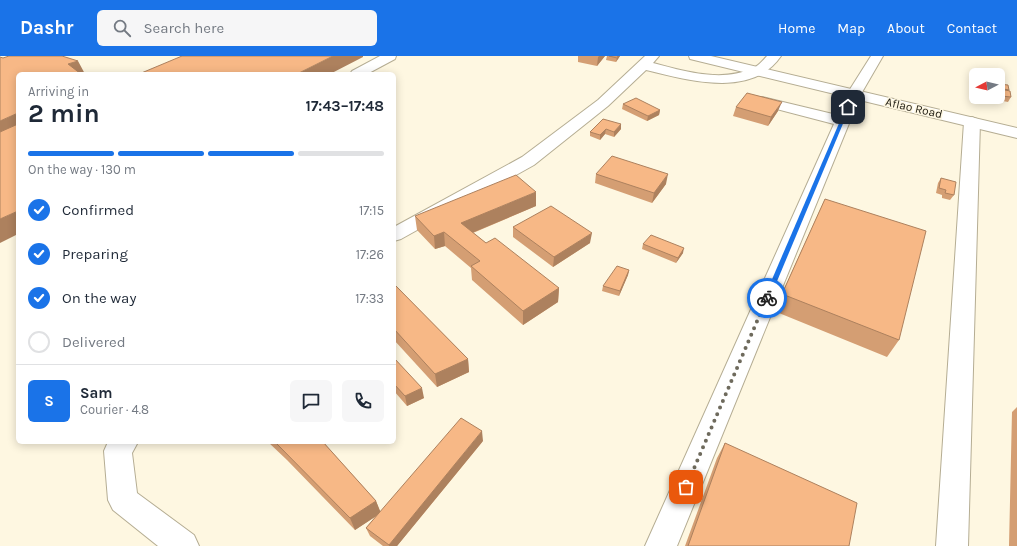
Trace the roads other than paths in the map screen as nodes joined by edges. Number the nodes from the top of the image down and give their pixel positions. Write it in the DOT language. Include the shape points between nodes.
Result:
graph roads {
  1 [pos="390,56"];
  2 [pos="775,56"];
  3 [pos="877,56"];
  4 [pos="699,57"];
  5 [pos="648,60"];
  6 [pos="759,71"];
  7 [pos="361,72"];
  8 [pos="854,94"];
  9 [pos="762,101"];
  10 [pos="842,121"];
  11 [pos="972,122"];
  12 [pos="1017,133"];
  13 [pos="396,235"];
  14 [pos="123,444"];
  15 [pos="183,546"];
  16 [pos="661,546"];
  17 [pos="952,546"];
  1 -- 7 [label="main road"];
  2 -- 6 [label="main road"];
  3 -- 8 [label="main road"];
  4 -- 6 [label="main road, Aflao Road"];
  5 -- 6 [label="main road" via="698,78 716,80"];
  5 -- 13 [label="main road" via="603,103 528,161"];
  6 -- 8 [label="main road, Aflao Road"];
  8 -- 10 [label="main road"];
  8 -- 11 [label="main road, Aflao Road"];
  9 -- 10 [label="main road"];
  10 -- 16 [label="main road"];
  11 -- 12 [label="main road, Aflao Road"];
  11 -- 17 [label="main road"];
  14 -- 15 [label="main road" via="118,452 123,500"];
}
